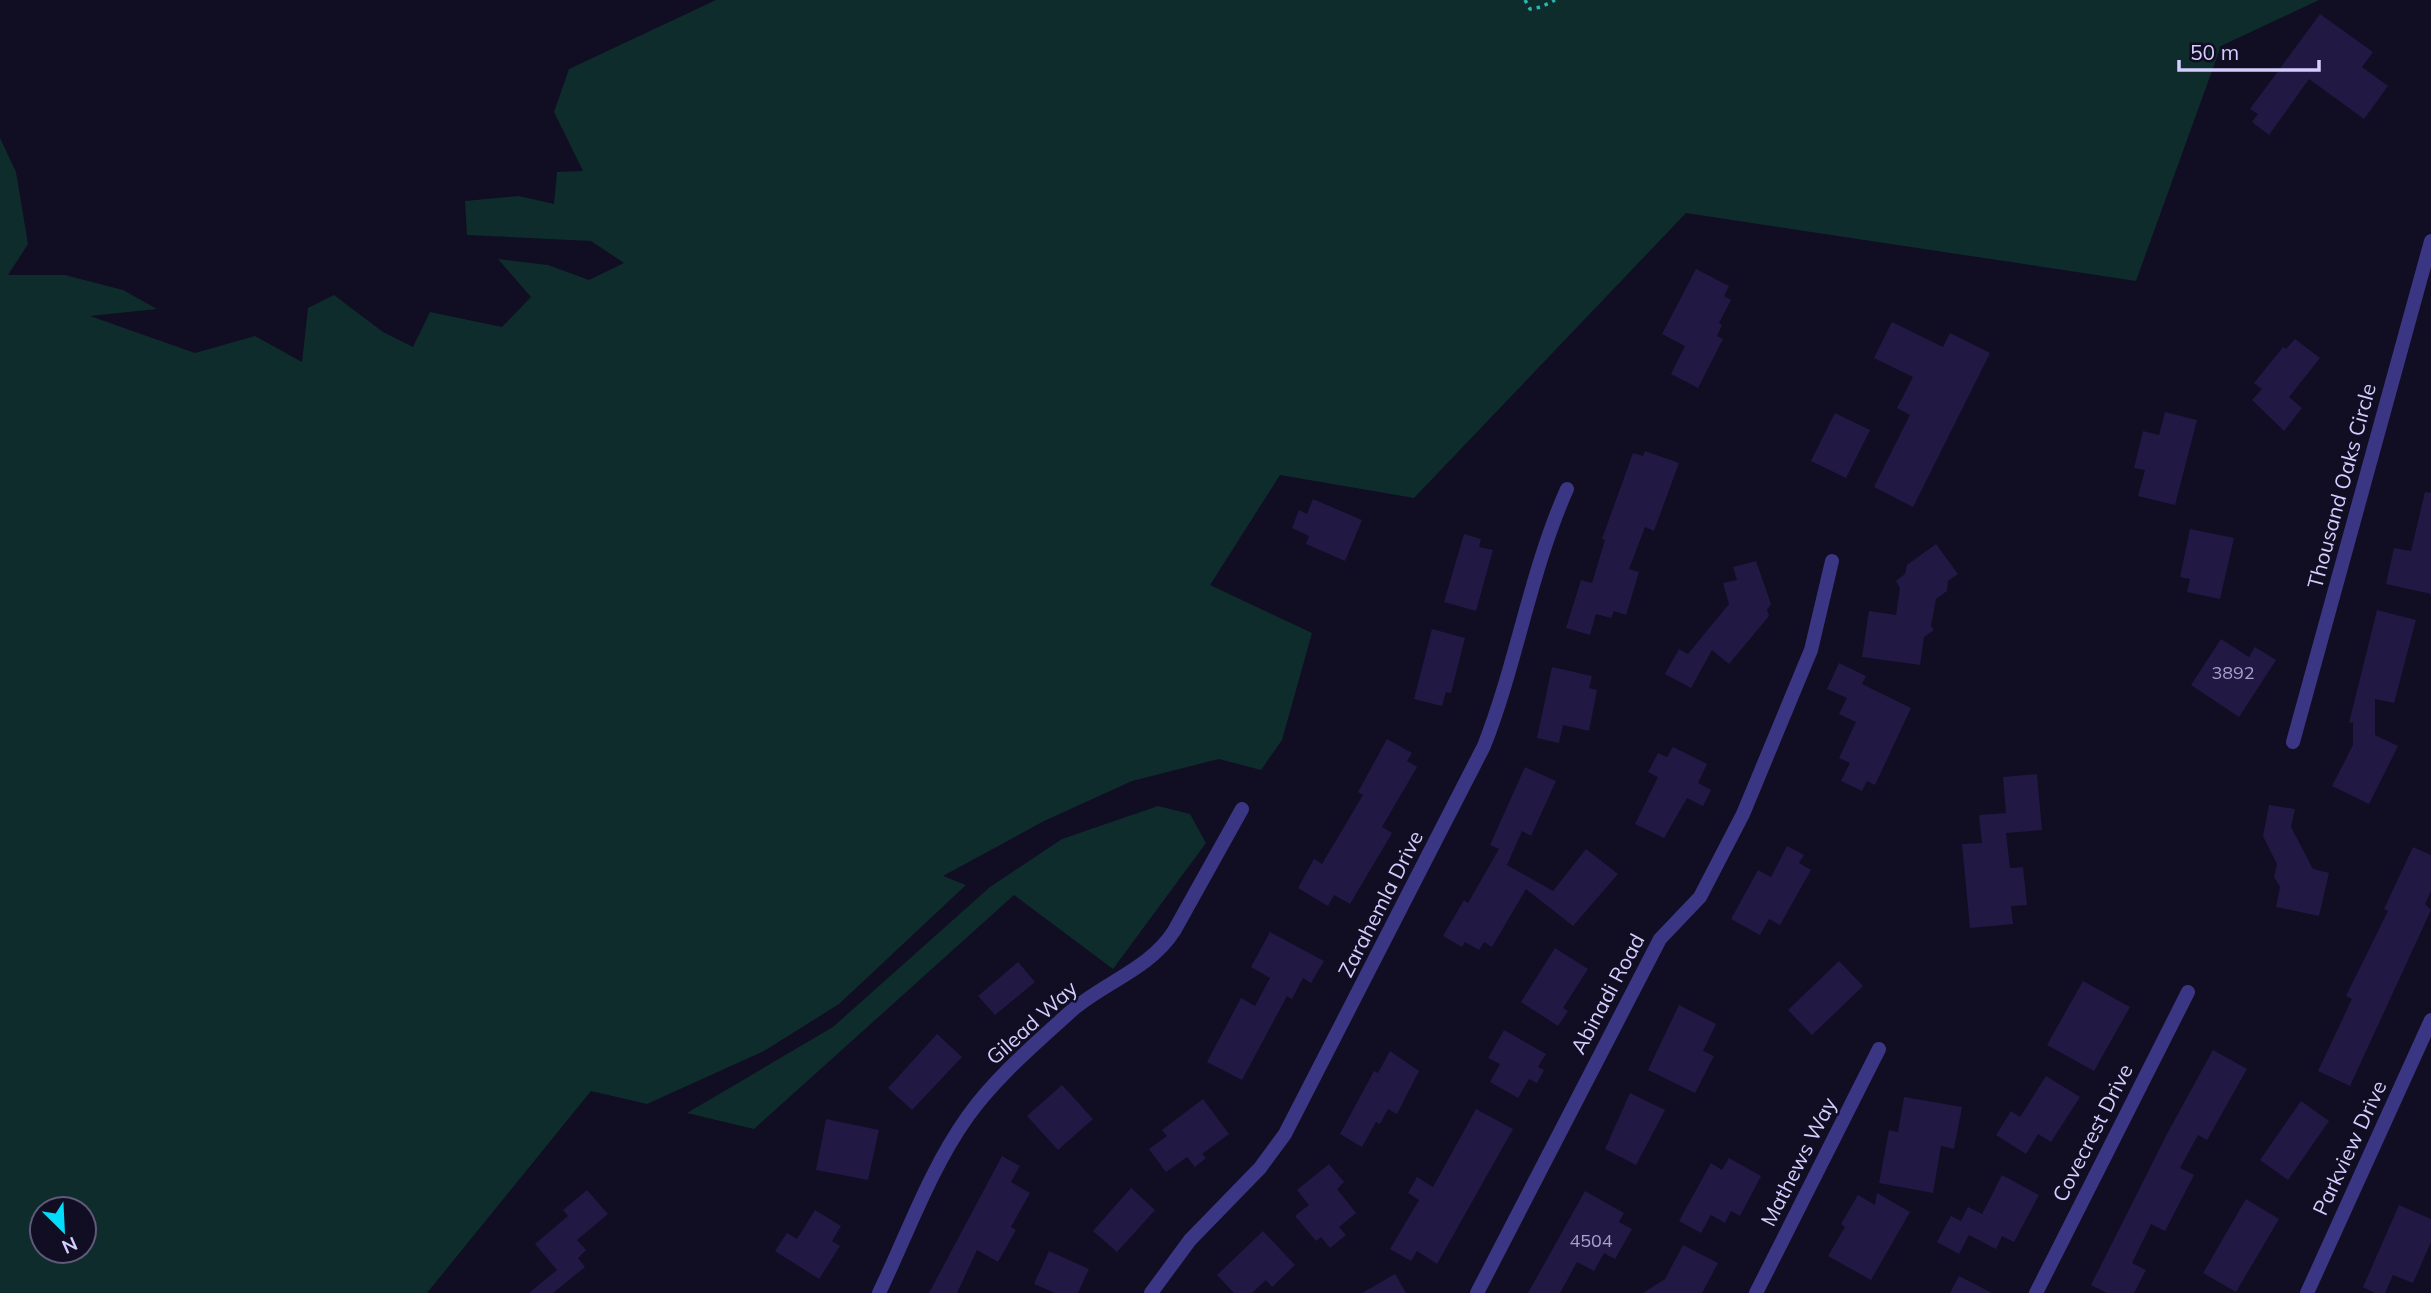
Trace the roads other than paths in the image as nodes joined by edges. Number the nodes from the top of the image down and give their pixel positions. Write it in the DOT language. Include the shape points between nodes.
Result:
graph roads {
  1 [pos="2431,242"];
  2 [pos="1567,489"];
  3 [pos="1832,561"];
  4 [pos="2293,742"];
  5 [pos="1242,809"];
  6 [pos="2188,992"];
  7 [pos="2431,1020"];
  8 [pos="1879,1049"];
  9 [pos="879,1293"];
  10 [pos="1151,1293"];
  11 [pos="1478,1293"];
  12 [pos="1756,1293"];
  13 [pos="2036,1293"];
  14 [pos="2307,1293"];
  1 -- 4 [label="street, Thousand Oaks Circle"];
  2 -- 10 [label="street, Zarahemla Drive" via="1548,532 1484,746 1313,1083 1273,1152 1191,1240"];
  3 -- 11 [label="street, Abinadi Road" via="1811,650 1743,814 1700,897 1660,939"];
  5 -- 9 [label="street, Gilead Way" via="1160,949 1071,1011 968,1115"];
  6 -- 13 [label="street, Covecrest Drive"];
  7 -- 14 [label="street, Parkview Drive"];
  8 -- 12 [label="street, Mathews Way"];
}
